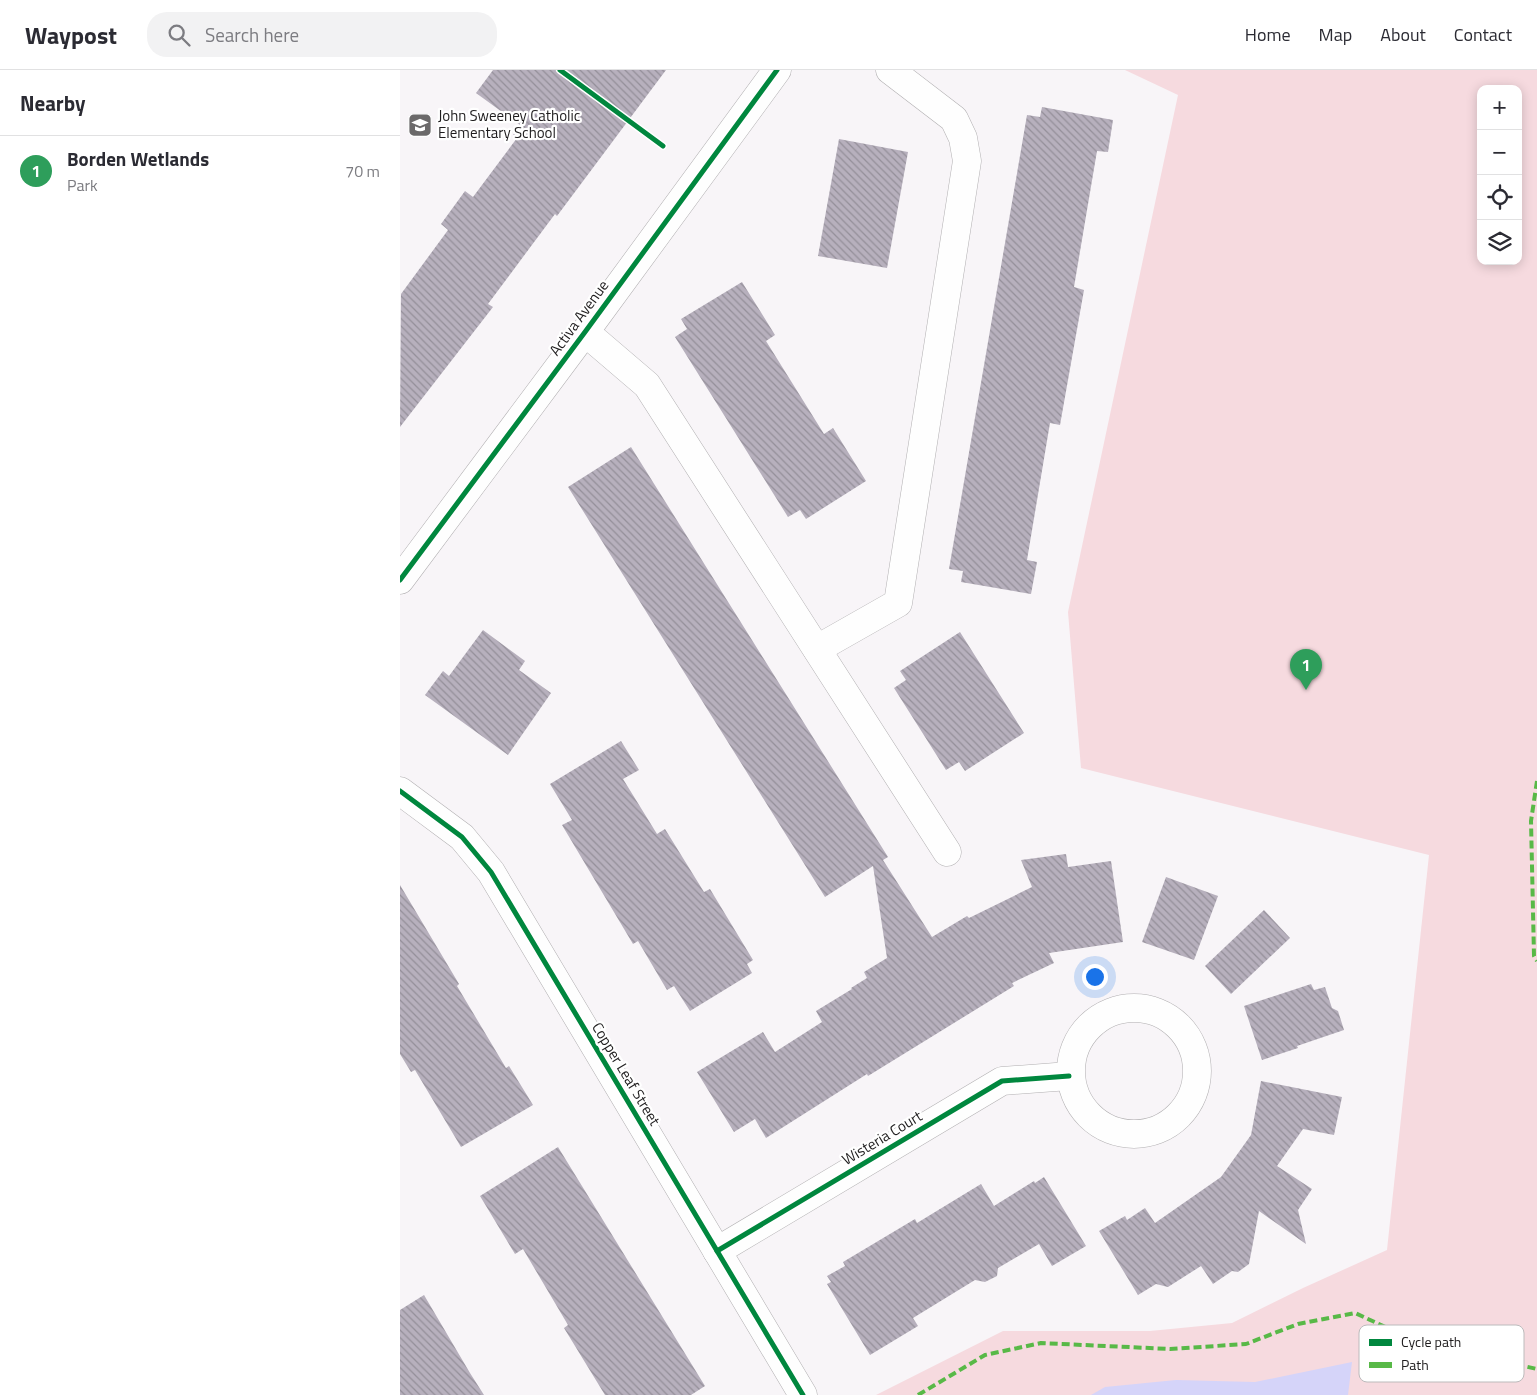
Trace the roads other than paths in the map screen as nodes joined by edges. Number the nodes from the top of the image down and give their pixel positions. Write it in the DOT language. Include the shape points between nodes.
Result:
graph roads {
  1 [pos="778,70"];
  2 [pos="890,70"];
  3 [pos="585,332"];
  4 [pos="400,580"];
  5 [pos="817,649"];
  6 [pos="400,791"];
  7 [pos="947,852"];
  8 [pos="1069,1076"];
  9 [pos="717,1251"];
  10 [pos="803,1395"];
  1 -- 3 [label="street, Activa Avenue"];
  2 -- 5 [label="street" via="954,119 963,138 968,161 898,602"];
  3 -- 4 [label="street, Activa Avenue"];
  3 -- 5 [label="street" via="647,385"];
  5 -- 7 [label="street"];
  6 -- 9 [label="street, Copper Leaf Street" via="462,837 492,872"];
  8 -- 8 [label="street" via="1082,1109 1105,1128 1128,1134 1149,1133 1167,1126 1184,1111 1195,1092 1197,1058 1188,1037 1177,1023 1154,1010 1133,1007 1111,1011 1087,1027 1075,1045"];
  8 -- 9 [label="street, Wisteria Court" via="1002,1081"];
  9 -- 10 [label="street, Copper Leaf Street"];
}
